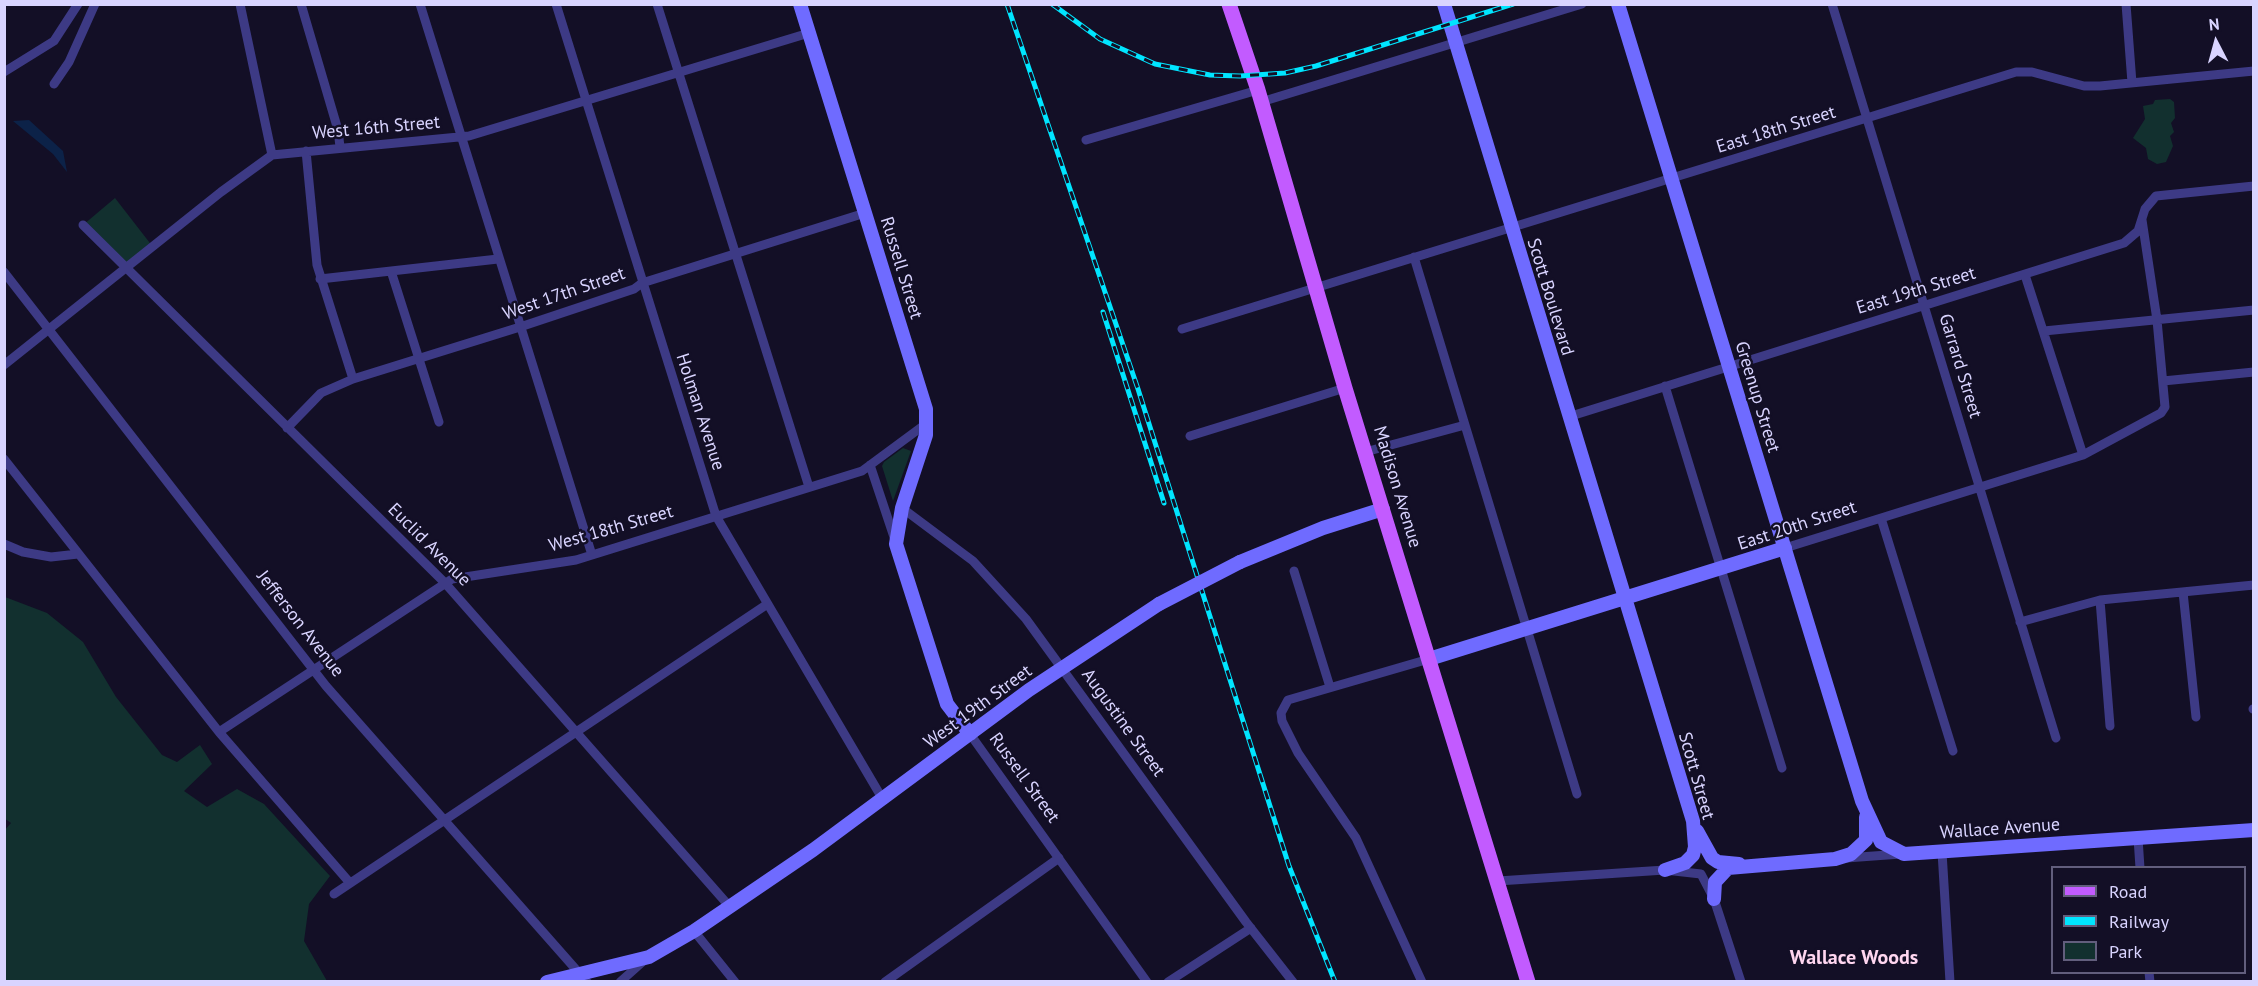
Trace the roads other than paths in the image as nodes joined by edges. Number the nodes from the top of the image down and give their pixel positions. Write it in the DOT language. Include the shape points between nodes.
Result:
graph roads {
  1 [pos="78,4"];
  2 [pos="95,4"];
  3 [pos="240,4"];
  4 [pos="301,4"];
  5 [pos="420,4"];
  6 [pos="556,4"];
  7 [pos="657,4"];
  8 [pos="800,4"];
  9 [pos="1229,4"];
  10 [pos="1443,4"];
  11 [pos="1582,4"];
  12 [pos="1618,4"];
  13 [pos="1832,4"];
  14 [pos="2126,4"];
  15 [pos="809,33"];
  16 [pos="1454,43"];
  17 [pos="2253,71"];
  18 [pos="4,72"];
  19 [pos="679,72"];
  20 [pos="54,84"];
  21 [pos="2132,84"];
  22 [pos="1259,96"];
  23 [pos="586,101"];
  24 [pos="1867,119"];
  25 [pos="460,136"];
  26 [pos="1086,140"];
  27 [pos="340,147"];
  28 [pos="306,150"];
  29 [pos="272,155"];
  30 [pos="1671,179"];
  31 [pos="2253,186"];
  32 [pos="866,213"];
  33 [pos="2142,220"];
  34 [pos="83,225"];
  35 [pos="1510,228"];
  36 [pos="735,254"];
  37 [pos="1414,257"];
  38 [pos="498,259"];
  39 [pos="126,269"];
  40 [pos="4,272"];
  41 [pos="391,272"];
  42 [pos="2025,275"];
  43 [pos="320,279"];
  44 [pos="642,283"];
  45 [pos="1315,288"];
  46 [pos="1924,306"];
  47 [pos="2253,310"];
  48 [pos="2157,320"];
  49 [pos="520,327"];
  50 [pos="51,328"];
  51 [pos="1182,329"];
  52 [pos="2044,331"];
  53 [pos="417,359"];
  54 [pos="4,365"];
  55 [pos="1729,366"];
  56 [pos="2253,372"];
  57 [pos="352,379"];
  58 [pos="2163,381"];
  59 [pos="1665,386"];
  60 [pos="1346,388"];
  61 [pos="1568,417"];
  62 [pos="439,422"];
  63 [pos="927,423"];
  64 [pos="1465,425"];
  65 [pos="287,428"];
  66 [pos="1190,436"];
  67 [pos="1365,452"];
  68 [pos="2083,455"];
  69 [pos="4,459"];
  70 [pos="870,465"];
  71 [pos="1979,487"];
  72 [pos="809,488"];
  73 [pos="902,508"];
  74 [pos="1383,509"];
  75 [pos="716,516"];
  76 [pos="1881,518"];
  77 [pos="4,543"];
  78 [pos="896,544"];
  79 [pos="1785,548"];
  80 [pos="78,554"];
  81 [pos="592,555"];
  82 [pos="1722,568"];
  83 [pos="1294,571"];
  84 [pos="445,583"];
  85 [pos="2253,585"];
  86 [pos="2183,592"];
  87 [pos="1624,599"];
  88 [pos="2100,600"];
  89 [pos="766,605"];
  90 [pos="2020,622"];
  91 [pos="1526,629"];
  92 [pos="1429,659"];
  93 [pos="314,668"];
  94 [pos="1063,669"];
  95 [pos="1330,687"];
  96 [pos="2196,717"];
  97 [pos="2110,726"];
  98 [pos="578,731"];
  99 [pos="219,732"];
  100 [pos="970,734"];
  101 [pos="2056,738"];
  102 [pos="1953,751"];
  103 [pos="1782,768"];
  104 [pos="1577,794"];
  105 [pos="882,798"];
  106 [pos="1862,801"];
  107 [pos="444,820"];
  108 [pos="1693,821"];
  109 [pos="2253,830"];
  110 [pos="2138,838"];
  111 [pos="1942,852"];
  112 [pos="1904,854"];
  113 [pos="1059,858"];
  114 [pos="1834,859"];
  115 [pos="1749,865"];
  116 [pos="2140,866"];
  117 [pos="1665,870"];
  118 [pos="1498,881"];
  119 [pos="350,883"];
  120 [pos="334,894"];
  121 [pos="1714,898"];
  122 [pos="730,907"];
  123 [pos="1251,928"];
  124 [pos="694,931"];
  125 [pos="649,957"];
  126 [pos="583,977"];
  127 [pos="547,981"];
  128 [pos="620,981"];
  129 [pos="735,981"];
  130 [pos="885,981"];
  131 [pos="1147,981"];
  132 [pos="1168,981"];
  133 [pos="1293,981"];
  134 [pos="1422,981"];
  135 [pos="1528,981"];
  136 [pos="1741,981"];
  137 [pos="1950,981"];
  1 -- 18 [label="street" via="54,41"];
  2 -- 20 [label="street" via="69,62"];
  3 -- 29 [label="street"];
  4 -- 27 [label="street"];
  5 -- 25 [label="street"];
  6 -- 23 [label="street, Holman Avenue"];
  7 -- 19 [label="street"];
  8 -- 15 [label="street, Russell Street"];
  9 -- 22 [label="main road, Madison Avenue"];
  10 -- 16 [label="street, Scott Boulevard"];
  11 -- 16 [label="street"];
  12 -- 30 [label="street, Greenup Street"];
  13 -- 24 [label="street, Garrard Street"];
  14 -- 21 [label="street"];
  15 -- 19 [label="street, West 16th Street"];
  15 -- 32 [label="street, Russell Street"];
  16 -- 22 [label="street"];
  16 -- 35 [label="street, Scott Boulevard"];
  17 -- 21 [label="street, East 18th Street"];
  19 -- 23 [label="street, West 16th Street"];
  19 -- 36 [label="street"];
  21 -- 24 [label="street, East 18th Street" via="2084,86 2032,72 2016,72"];
  22 -- 26 [label="street"];
  22 -- 45 [label="main road, Madison Avenue"];
  23 -- 25 [label="street, West 16th Street"];
  23 -- 44 [label="street, Holman Avenue"];
  24 -- 30 [label="street, East 18th Street"];
  24 -- 46 [label="street, Garrard Street"];
  25 -- 27 [label="street, West 16th Street"];
  25 -- 38 [label="street"];
  27 -- 28 [label="street, West 16th Street"];
  28 -- 29 [label="street, West 16th Street"];
  28 -- 43 [label="street"];
  29 -- 39 [label="street, West 16th Street"];
  30 -- 35 [label="street, East 18th Street"];
  30 -- 55 [label="street, Greenup Street"];
  31 -- 33 [label="street, East 19th Street" via="2156,196"];
  32 -- 36 [label="street, West 17th Street"];
  32 -- 63 [label="street, Russell Street" via="919,383"];
  33 -- 42 [label="street, East 19th Street" via="2138,231 2124,243"];
  33 -- 48 [label="street"];
  34 -- 39 [label="street, Euclid Avenue"];
  35 -- 37 [label="street, East 18th Street"];
  35 -- 61 [label="street, Scott Boulevard"];
  36 -- 44 [label="street, West 17th Street"];
  36 -- 72 [label="street"];
  37 -- 45 [label="street, East 18th Street"];
  37 -- 64 [label="street"];
  38 -- 41 [label="street"];
  38 -- 49 [label="street"];
  39 -- 50 [label="street, West 16th Street"];
  39 -- 65 [label="street, Euclid Avenue"];
  40 -- 50 [label="street, Jefferson Avenue"];
  41 -- 43 [label="street"];
  41 -- 53 [label="street"];
  42 -- 46 [label="street, East 19th Street"];
  42 -- 52 [label="street"];
  43 -- 57 [label="street"];
  44 -- 49 [label="street, West 17th Street"];
  44 -- 75 [label="street, Holman Avenue"];
  45 -- 51 [label="street"];
  45 -- 60 [label="main road, Madison Avenue"];
  46 -- 55 [label="street, East 19th Street"];
  46 -- 71 [label="street, Garrard Street"];
  47 -- 48 [label="street"];
  48 -- 52 [label="street"];
  48 -- 58 [label="street"];
  49 -- 53 [label="street, West 17th Street"];
  49 -- 81 [label="street"];
  50 -- 54 [label="street, West 16th Street"];
  50 -- 93 [label="street, Jefferson Avenue"];
  52 -- 68 [label="street"];
  53 -- 57 [label="street, West 17th Street"];
  53 -- 62 [label="street"];
  55 -- 59 [label="street, East 19th Street"];
  55 -- 79 [label="street, Greenup Street"];
  56 -- 58 [label="street"];
  57 -- 65 [label="street, West 17th Street" via="321,393"];
  58 -- 68 [label="street, East 20th Street" via="2165,407 2153,419"];
  59 -- 61 [label="street, East 19th Street"];
  59 -- 82 [label="street"];
  60 -- 66 [label="street"];
  60 -- 67 [label="main road, Madison Avenue"];
  61 -- 87 [label="street, Scott Boulevard"];
  63 -- 70 [label="street, West 18th Street"];
  63 -- 73 [label="street, Russell Street"];
  64 -- 67 [label="street"];
  64 -- 91 [label="street"];
  65 -- 84 [label="street, Euclid Avenue"];
  67 -- 74 [label="main road, Madison Avenue"];
  68 -- 71 [label="street, East 20th Street"];
  69 -- 80 [label="street"];
  70 -- 72 [label="street, West 18th Street"];
  70 -- 78 [label="street, Russell Street"];
  71 -- 76 [label="street, East 20th Street"];
  71 -- 90 [label="street, Garrard Street"];
  72 -- 75 [label="street, West 18th Street"];
  73 -- 78 [label="street, Russell Street"];
  73 -- 94 [label="street, Augustine Street" via="973,561 1026,619"];
  74 -- 92 [label="main road, Madison Avenue"];
  74 -- 94 [label="street, West 19th Street, bridge" via="1323,528 1240,562 1159,604"];
  75 -- 81 [label="street, West 18th Street"];
  75 -- 89 [label="street, Holman Avenue"];
  76 -- 79 [label="street, East 20th Street"];
  76 -- 102 [label="street"];
  77 -- 80 [label="street" via="23,552 51,557"];
  78 -- 100 [label="street, Russell Street" via="947,704"];
  79 -- 82 [label="street, East 20th Street"];
  79 -- 106 [label="street, Greenup Street"];
  80 -- 99 [label="street"];
  81 -- 84 [label="street, West 18th Street"];
  82 -- 87 [label="street, East 20th Street"];
  82 -- 103 [label="street"];
  83 -- 95 [label="street"];
  84 -- 93 [label="street, West 18th Street"];
  84 -- 98 [label="street, Euclid Avenue"];
  85 -- 86 [label="street"];
  86 -- 88 [label="street"];
  86 -- 96 [label="street"];
  87 -- 91 [label="street, East 20th Street"];
  87 -- 108 [label="street, Scott Street"];
  88 -- 90 [label="street"];
  88 -- 97 [label="street"];
  89 -- 98 [label="street"];
  89 -- 105 [label="street, Holman Avenue"];
  90 -- 101 [label="street, Garrard Street"];
  91 -- 92 [label="street, East 20th Street"];
  91 -- 104 [label="street"];
  92 -- 95 [label="street"];
  92 -- 118 [label="main road, Madison Avenue"];
  93 -- 99 [label="street, West 18th Street"];
  93 -- 107 [label="street, Jefferson Avenue"];
  94 -- 100 [label="street, West 19th Street"];
  94 -- 123 [label="street, Augustine Street"];
  95 -- 134 [label="street" via="1288,700 1282,706 1281,721 1356,838"];
  98 -- 107 [label="street"];
  98 -- 122 [label="street, Euclid Avenue"];
  99 -- 119 [label="street"];
  100 -- 105 [label="street, West 19th Street"];
  100 -- 113 [label="street, Russell Street"];
  105 -- 122 [label="street, West 19th Street"];
  106 -- 112 [label="street" via="1881,842"];
  106 -- 114 [label="street" via="1866,840 1851,854"];
  107 -- 119 [label="street"];
  107 -- 126 [label="street, Jefferson Avenue"];
  108 -- 115 [label="street, Wallace Avenue" via="1712,858"];
  108 -- 117 [label="street, Scott Street" via="1693,855 1685,863"];
  109 -- 110 [label="street, Wallace Avenue"];
  110 -- 111 [label="street, Wallace Avenue"];
  110 -- 116 [label="street"];
  111 -- 112 [label="street, Wallace Avenue"];
  111 -- 137 [label="street"];
  112 -- 114 [label="street, Wallace Avenue"];
  113 -- 130 [label="street"];
  113 -- 131 [label="street, Russell Street"];
  114 -- 115 [label="street, Wallace Avenue"];
  115 -- 121 [label="street, Wallace Avenue" via="1728,868 1720,874"];
  117 -- 118 [label="street"];
  117 -- 121 [label="street" via="1701,874"];
  118 -- 135 [label="main road, Madison Avenue"];
  119 -- 120 [label="street"];
  121 -- 136 [label="street"];
  122 -- 124 [label="street, West 19th Street"];
  123 -- 132 [label="street"];
  123 -- 133 [label="street, Augustine Street"];
  124 -- 125 [label="street, West 19th Street"];
  124 -- 129 [label="street"];
  125 -- 126 [label="street"];
  125 -- 128 [label="street, West 19th Street"];
  126 -- 127 [label="street"];
}
